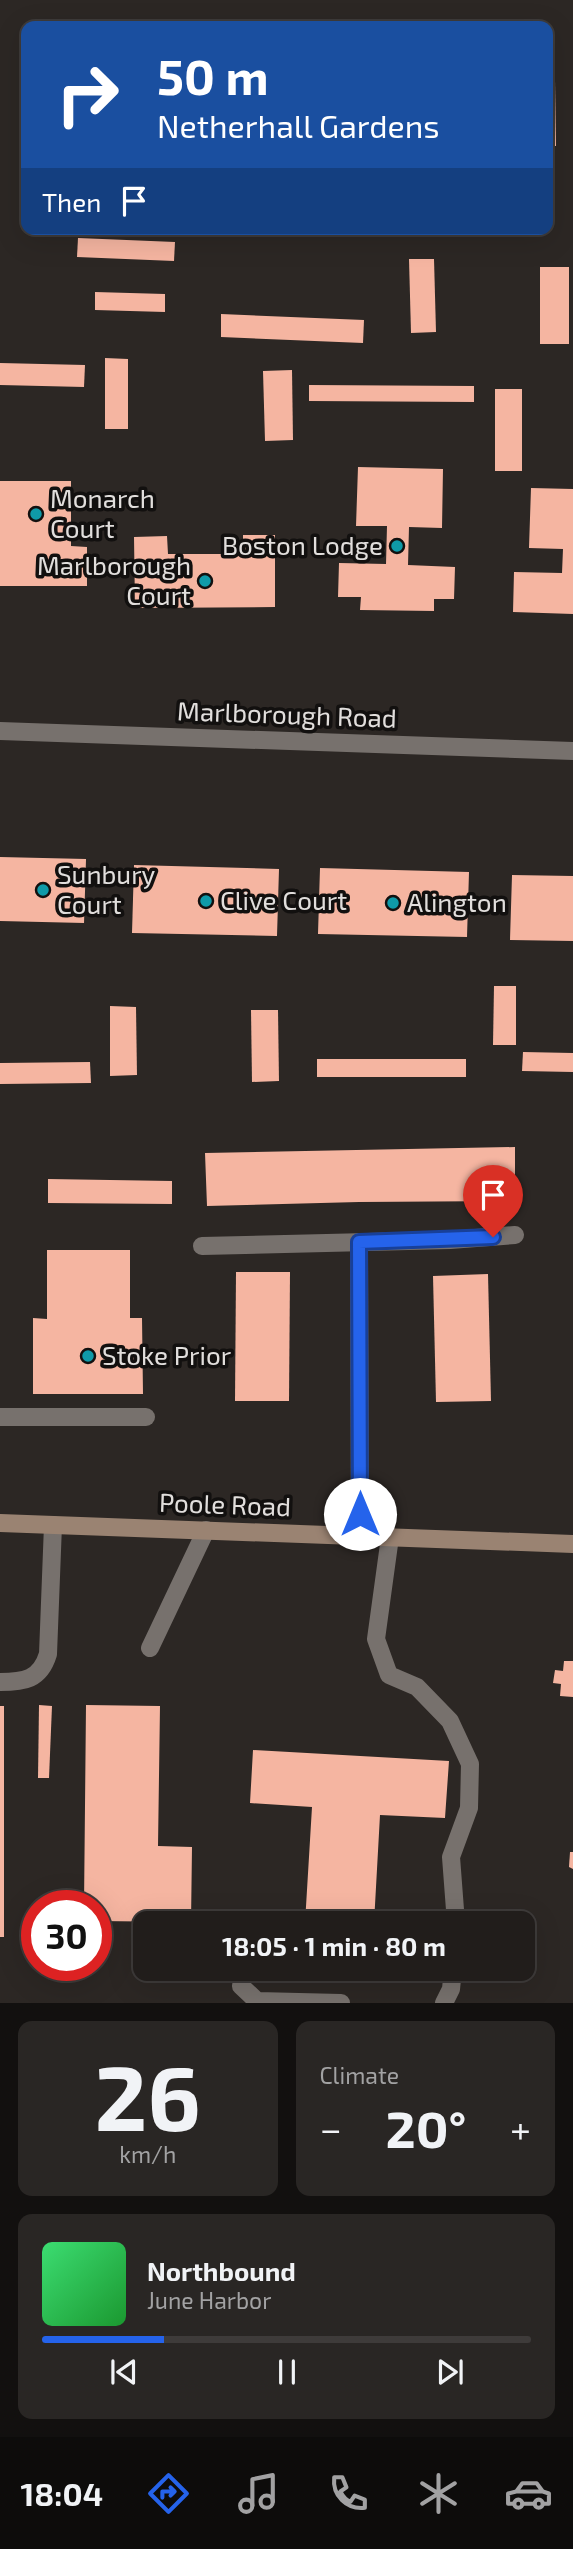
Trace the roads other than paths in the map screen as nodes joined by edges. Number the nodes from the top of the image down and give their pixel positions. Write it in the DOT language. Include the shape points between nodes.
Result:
graph roads {
  1 [pos="0,732"];
  2 [pos="573,751"];
  3 [pos="515,1235"];
  4 [pos="359,1242"];
  5 [pos="202,1246"];
  6 [pos="0,1417"];
  7 [pos="146,1417"];
  8 [pos="0,1523"];
  9 [pos="53,1525"];
  10 [pos="206,1530"];
  11 [pos="360,1536"];
  12 [pos="390,1537"];
  13 [pos="573,1544"];
  14 [pos="149,1648"];
  15 [pos="0,1682"];
  16 [pos="455,1911"];
  17 [pos="242,1981"];
  18 [pos="452,1981"];
  19 [pos="341,2003"];
  20 [pos="444,2003"];
  1 -- 2 [label="street, Marlborough Road"];
  3 -- 4 [label="street"];
  4 -- 5 [label="street"];
  4 -- 11 [label="street"];
  6 -- 7 [label="street"];
  8 -- 9 [label="street, Poole Road"];
  9 -- 10 [label="street, Poole Road"];
  9 -- 15 [label="street" via="45,1664 24,1682"];
  10 -- 11 [label="street, Poole Road"];
  10 -- 14 [label="street"];
  11 -- 12 [label="street, Poole Road"];
  12 -- 13 [label="street, Poole Road"];
  12 -- 16 [label="street" via="376,1639 389,1675 417,1687 450,1721 470,1764 469,1808 451,1857"];
  17 -- 19 [label="street" via="241,1986 257,2001"];
  18 -- 20 [label="street"];
}
